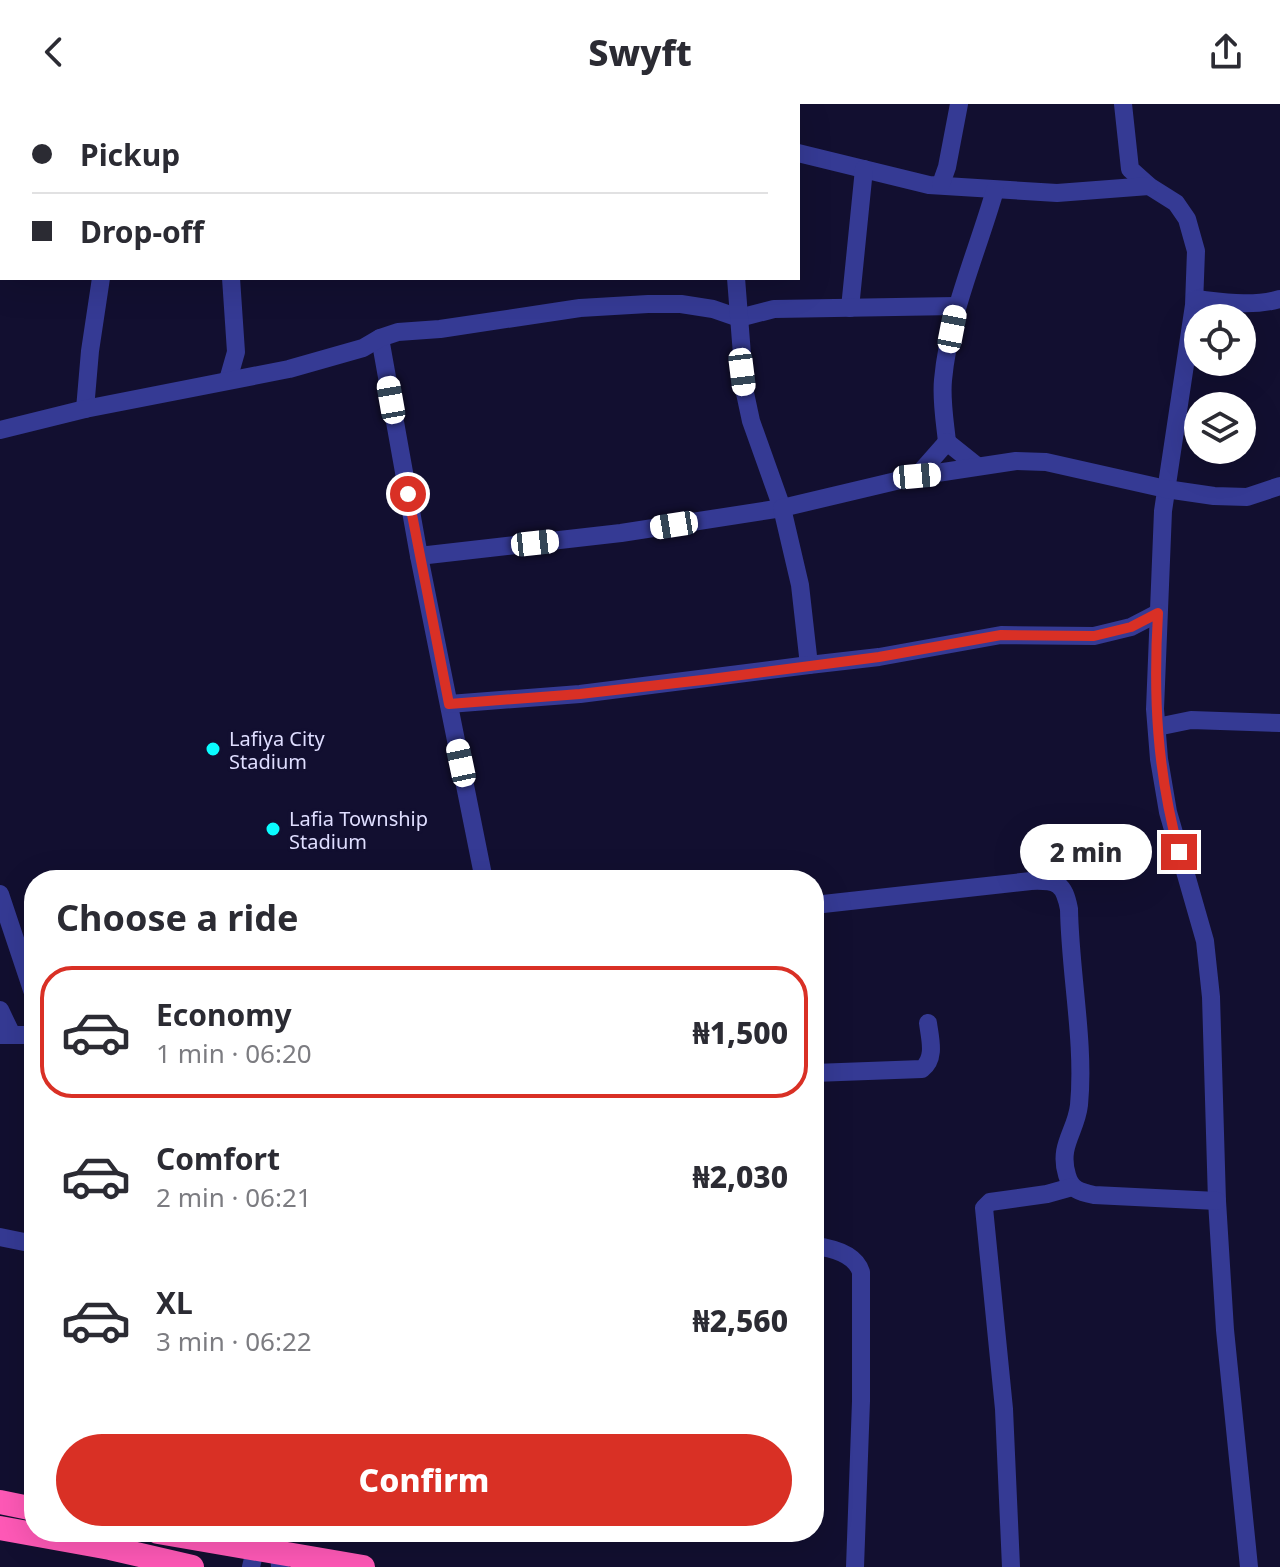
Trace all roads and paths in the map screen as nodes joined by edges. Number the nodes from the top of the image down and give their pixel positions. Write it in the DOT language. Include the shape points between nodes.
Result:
graph roads {
  1 [pos="959,104"];
  2 [pos="1123,104"];
  3 [pos="800,153"];
  4 [pos="864,169"];
  5 [pos="941,184"];
  6 [pos="1149,186"];
  7 [pos="995,190"];
  8 [pos="101,280"];
  9 [pos="231,280"];
  10 [pos="736,280"];
  11 [pos="1195,299"];
  12 [pos="1280,299"];
  13 [pos="956,306"];
  14 [pos="850,308"];
  15 [pos="739,318"];
  16 [pos="380,338"];
  17 [pos="236,352"];
  18 [pos="257,375"];
  19 [pos="228,380"];
  20 [pos="85,409"];
  21 [pos="0,430"];
  22 [pos="947,442"];
  23 [pos="977,466"];
  24 [pos="917,476"];
  25 [pos="1280,486"];
  26 [pos="1166,489"];
  27 [pos="782,508"];
  28 [pos="419,556"];
  29 [pos="1158,613"];
  30 [pos="809,665"];
  31 [pos="449,704"];
  32 [pos="1280,723"];
  33 [pos="1157,727"];
  34 [pos="482,870"];
  35 [pos="0,894"];
  36 [pos="824,904"];
  37 [pos="24,966"];
  38 [pos="0,1010"];
  39 [pos="928,1023"];
  40 [pos="6,1035"];
  41 [pos="824,1073"];
  42 [pos="1072,1187"];
  43 [pos="1217,1201"];
  44 [pos="0,1237"];
  45 [pos="24,1242"];
  46 [pos="824,1249"];
  47 [pos="0,1502"];
  48 [pos="24,1507"];
  49 [pos="0,1528"];
  50 [pos="24,1532"];
  51 [pos="77,1542"];
  52 [pos="193,1542"];
  53 [pos="279,1551"];
  54 [pos="253,1559"];
  55 [pos="192,1567"];
  56 [pos="363,1567"];
  57 [pos="855,1567"];
  58 [pos="1011,1567"];
  59 [pos="1249,1567"];
  1 -- 5 [label="street"];
  2 -- 6 [label="street" via="1128,165"];
  3 -- 4 [label="street"];
  4 -- 5 [label="street"];
  4 -- 14 [label="street"];
  5 -- 7 [label="street"];
  6 -- 7 [label="street" via="1057,193"];
  6 -- 11 [label="street" via="1176,203 1187,219 1196,251"];
  7 -- 13 [label="street"];
  8 -- 20 [label="street"];
  9 -- 17 [label="street"];
  10 -- 15 [label="street"];
  11 -- 12 [label="street"];
  11 -- 26 [label="street"];
  13 -- 14 [label="street"];
  13 -- 22 [label="street" via="942,382"];
  14 -- 15 [label="street" via="774,309"];
  15 -- 16 [label="street" via="681,304 648,304 580,308"];
  15 -- 27 [label="street" via="748,407"];
  16 -- 18 [label="street" via="363,348"];
  16 -- 28 [label="street"];
  17 -- 18 [label="street"];
  17 -- 19 [label="street"];
  18 -- 19 [label="street"];
  19 -- 20 [label="street"];
  20 -- 21 [label="street"];
  22 -- 23 [label="street"];
  22 -- 24 [label="street"];
  23 -- 24 [label="street"];
  23 -- 26 [label="street" via="1046,462"];
  24 -- 27 [label="street"];
  25 -- 26 [label="street" via="1247,497"];
  26 -- 29 [label="street"];
  27 -- 28 [label="street"];
  27 -- 30 [label="street" via="800,585"];
  28 -- 31 [label="street"];
  29 -- 30 [label="street" via="1131,627 1094,636 1001,635"];
  29 -- 33 [label="street"];
  30 -- 31 [label="street" via="580,694"];
  31 -- 34 [label="street"];
  32 -- 33 [label="street" via="1191,720"];
  33 -- 43 [label="street" via="1168,812 1205,941"];
  35 -- 37 [label="street"];
  36 -- 42 [label="street" via="1031,881 1063,889 1069,909 1078,1055 1079,1107 1064,1161"];
  38 -- 40 [label="street"];
  39 -- 41 [label="street" via="930,1062 922,1069"];
  42 -- 43 [label="street" via="1094,1195"];
  42 -- 58 [label="street" via="990,1202 984,1208 1004,1409"];
  43 -- 59 [label="street"];
  44 -- 45 [label="street"];
  46 -- 57 [label="street" via="849,1257 861,1272"];
  47 -- 48 [label="highway"];
  49 -- 50 [label="highway"];
  51 -- 55 [label="highway"];
  52 -- 54 [label="highway"];
  53 -- 54 [label="highway"];
  53 -- 56 [label="highway"];
}
